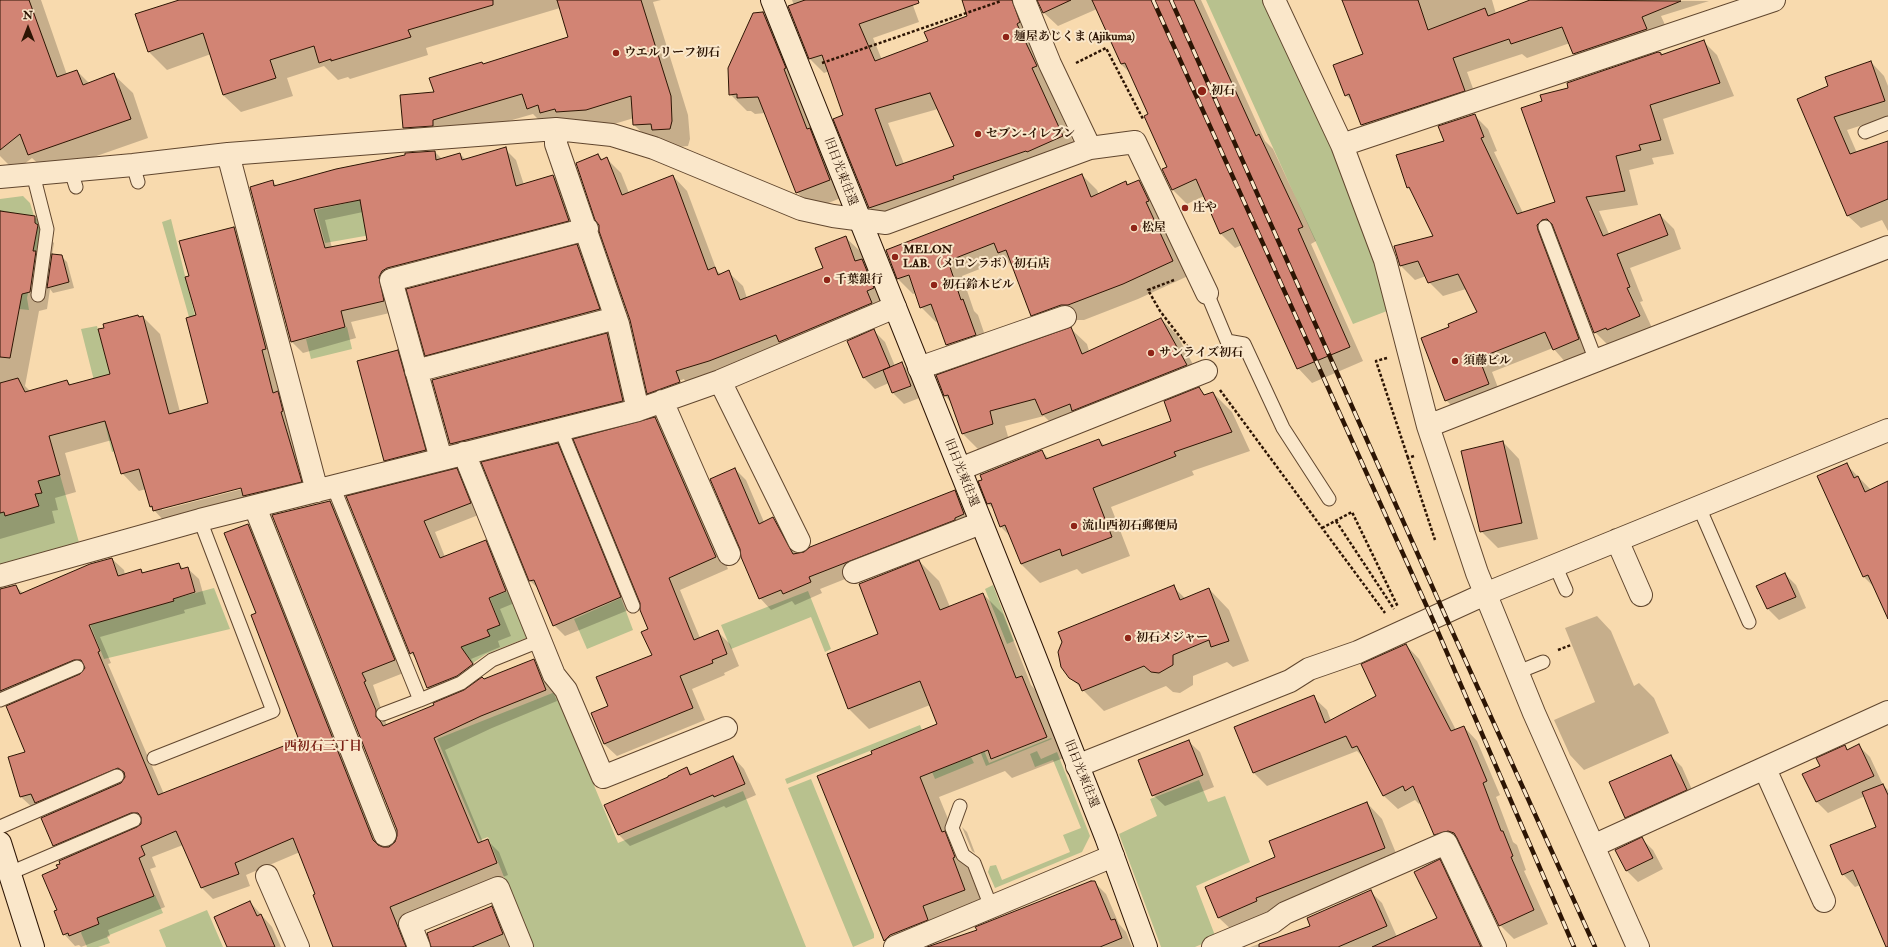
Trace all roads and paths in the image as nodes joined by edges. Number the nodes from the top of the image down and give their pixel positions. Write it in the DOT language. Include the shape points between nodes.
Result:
graph roads {
  1 [pos="772,0"];
  2 [pos="1005,0"];
  3 [pos="1024,0"];
  4 [pos="1274,0"];
  5 [pos="1774,0"];
  6 [pos="1070,66"];
  7 [pos="801,71"];
  8 [pos="1143,120"];
  9 [pos="1888,123"];
  10 [pos="556,129"];
  11 [pos="1865,132"];
  12 [pos="1342,144"];
  13 [pos="1090,148"];
  14 [pos="228,154"];
  15 [pos="33,174"];
  16 [pos="0,177"];
  17 [pos="859,219"];
  18 [pos="1545,227"];
  19 [pos="587,229"];
  20 [pos="1888,248"];
  21 [pos="1180,278"];
  22 [pos="1207,293"];
  23 [pos="38,294"];
  24 [pos="895,307"];
  25 [pos="1065,317"];
  26 [pos="616,318"];
  27 [pos="1392,357"];
  28 [pos="1596,361"];
  29 [pos="919,368"];
  30 [pos="416,371"];
  31 [pos="1206,371"];
  32 [pos="720,380"];
  33 [pos="662,401"];
  34 [pos="638,410"];
  35 [pos="1428,426"];
  36 [pos="561,430"];
  37 [pos="1888,430"];
  38 [pos="464,453"];
  39 [pos="1408,458"];
  40 [pos="441,459"];
  41 [pos="960,469"];
  42 [pos="325,489"];
  43 [pos="1329,499"];
  44 [pos="255,507"];
  45 [pos="1699,507"];
  46 [pos="200,520"];
  47 [pos="1336,521"];
  48 [pos="981,523"];
  49 [pos="1322,528"];
  50 [pos="1617,540"];
  51 [pos="799,541"];
  52 [pos="729,554"];
  53 [pos="1556,565"];
  54 [pos="854,572"];
  55 [pos="0,576"];
  56 [pos="1566,590"];
  57 [pos="1485,594"];
  58 [pos="1641,594"];
  59 [pos="633,606"];
  60 [pos="1396,622"];
  61 [pos="1748,622"];
  62 [pos="539,641"];
  63 [pos="1543,662"];
  64 [pos="78,667"];
  65 [pos="1518,672"];
  66 [pos="0,700"];
  67 [pos="420,700"];
  68 [pos="1888,712"];
  69 [pos="383,714"];
  70 [pos="726,728"];
  71 [pos="154,758"];
  72 [pos="1077,766"];
  73 [pos="1765,769"];
  74 [pos="117,776"];
  75 [pos="960,806"];
  76 [pos="134,820"];
  77 [pos="385,835"];
  78 [pos="0,841"];
  79 [pos="1593,846"];
  80 [pos="1113,856"];
  81 [pos="10,873"];
  82 [pos="266,876"];
  83 [pos="1824,901"];
  84 [pos="991,906"];
  85 [pos="33,947"];
  86 [pos="298,947"];
  87 [pos="419,947"];
  88 [pos="522,947"];
  89 [pos="897,947"];
  90 [pos="1146,947"];
  91 [pos="1213,947"];
  92 [pos="1496,947"];
  93 [pos="1638,947"];
  1 -- 7 [label="street, 旧日光東往還"];
  2 -- 7 [label="path"];
  3 -- 13 [label="street" via="1050,64"];
  4 -- 12 [label="street"];
  5 -- 12 [label="street"];
  6 -- 8 [label="path" via="1106,48"];
  7 -- 17 [label="street, 旧日光東往還"];
  9 -- 11 [label="lane"];
  10 -- 14 [label="street"];
  10 -- 17 [label="street" via="612,135 654,148 801,208 832,216"];
  10 -- 19 [label="street" via="556,144"];
  12 -- 35 [label="street" via="1385,260"];
  13 -- 17 [label="street" via="886,224"];
  13 -- 22 [label="street" via="1135,142"];
  14 -- 15 [label="street" via="136,174 74,179"];
  14 -- 42 [label="street"];
  15 -- 16 [label="street"];
  15 -- 23 [label="lane" via="47,229"];
  17 -- 24 [label="street, 旧日光東往還"];
  18 -- 28 [label="lane"];
  19 -- 26 [label="street"];
  19 -- 30 [label="street" via="391,280"];
  20 -- 28 [label="street" via="1860,251"];
  21 -- 31 [label="path" via="1148,290 1160,311"];
  22 -- 43 [label="lane" via="1228,341 1244,344 1283,428"];
  24 -- 29 [label="street, 旧日光東往還"];
  24 -- 32 [label="street"];
  25 -- 29 [label="street"];
  26 -- 30 [label="street"];
  26 -- 34 [label="street"];
  27 -- 39 [label="path" via="1376,361"];
  28 -- 35 [label="street"];
  29 -- 41 [label="street, 旧日光東往還"];
  30 -- 40 [label="street"];
  31 -- 41 [label="street"];
  31 -- 49 [label="path"];
  32 -- 33 [label="street"];
  32 -- 51 [label="street"];
  33 -- 34 [label="street"];
  33 -- 52 [label="street"];
  34 -- 36 [label="street"];
  35 -- 57 [label="street"];
  36 -- 38 [label="street"];
  36 -- 59 [label="lane"];
  37 -- 45 [label="street"];
  38 -- 40 [label="street"];
  38 -- 62 [label="street"];
  40 -- 42 [label="street"];
  41 -- 48 [label="street, 旧日光東往還"];
  42 -- 44 [label="street"];
  42 -- 67 [label="lane"];
  44 -- 46 [label="street"];
  44 -- 77 [label="street"];
  45 -- 50 [label="street"];
  45 -- 61 [label="lane"];
  46 -- 55 [label="street"];
  46 -- 71 [label="lane" via="273,711"];
  47 -- 49 [label="path"];
  47 -- 60 [label="path"];
  47 -- 60 [label="path" via="1352,512 1401,613"];
  48 -- 54 [label="street"];
  48 -- 72 [label="street, 旧日光東往還"];
  49 -- 60 [label="path"];
  50 -- 53 [label="street"];
  50 -- 58 [label="street"];
  53 -- 56 [label="lane"];
  53 -- 57 [label="street"];
  57 -- 60 [label="street"];
  57 -- 65 [label="street"];
  60 -- 72 [label="street" via="1358,652 1309,669 1290,681"];
  62 -- 67 [label="lane" via="492,660 461,683"];
  62 -- 70 [label="street" via="554,675 566,690 603,777"];
  63 -- 65 [label="lane"];
  64 -- 66 [label="lane"];
  65 -- 79 [label="street"];
  67 -- 69 [label="lane"];
  68 -- 73 [label="street"];
  72 -- 80 [label="street, 旧日光東往還"];
  73 -- 79 [label="street"];
  73 -- 83 [label="street"];
  74 -- 78 [label="lane"];
  75 -- 84 [label="lane" via="952,828 963,855 974,863"];
  76 -- 81 [label="lane"];
  78 -- 81 [label="street"];
  79 -- 93 [label="street"];
  80 -- 84 [label="street"];
  80 -- 90 [label="street, 旧日光東往還"];
  81 -- 85 [label="street"];
  82 -- 86 [label="street"];
  84 -- 89 [label="street"];
  87 -- 88 [label="street" via="410,924 498,888"];
  91 -- 92 [label="street" via="1274,922 1285,913 1446,843"];
}
